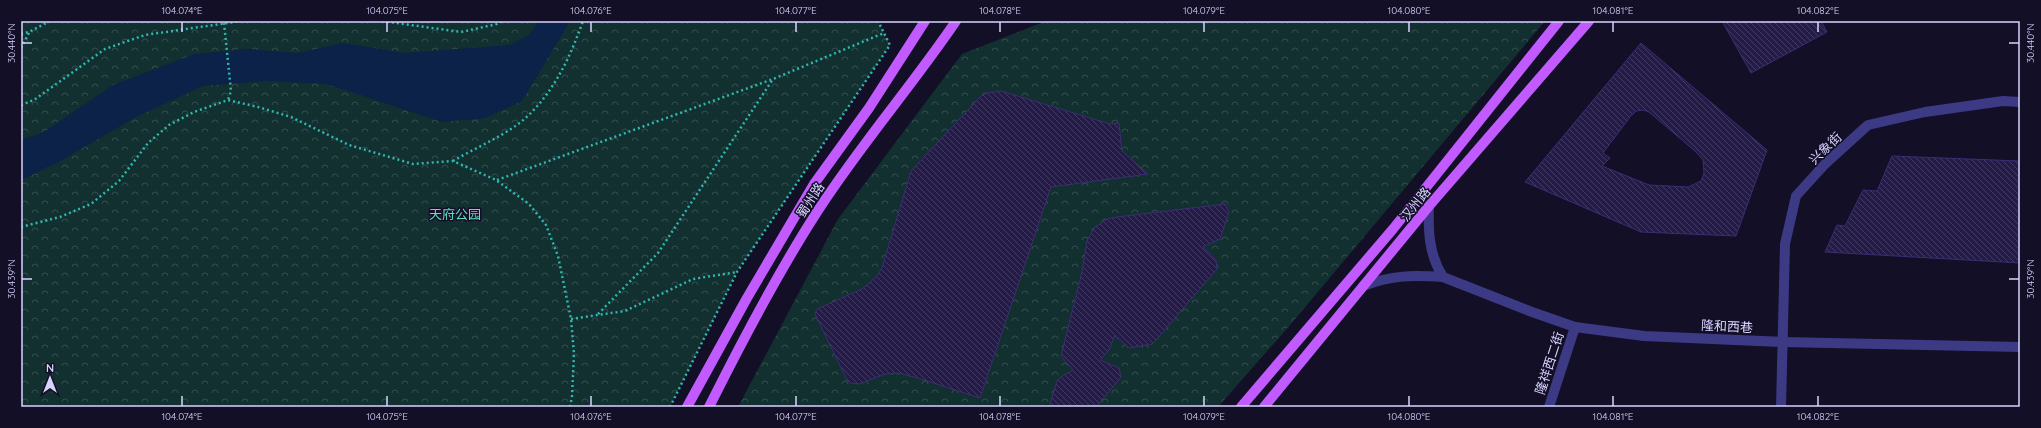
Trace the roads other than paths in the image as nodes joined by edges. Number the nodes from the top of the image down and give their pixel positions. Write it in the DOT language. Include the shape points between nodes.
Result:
graph roads {
  1 [pos="925,21"];
  2 [pos="956,21"];
  3 [pos="1559,21"];
  4 [pos="1589,21"];
  5 [pos="2020,102"];
  6 [pos="1429,206"];
  7 [pos="1443,277"];
  8 [pos="1363,286"];
  9 [pos="1575,327"];
  10 [pos="1783,342"];
  11 [pos="2020,347"];
  12 [pos="687,407"];
  13 [pos="709,407"];
  14 [pos="1241,407"];
  15 [pos="1264,407"];
  16 [pos="1549,407"];
  17 [pos="1781,407"];
  1 -- 12 [label="main road, 蜀州路" via="869,108 814,184"];
  2 -- 13 [label="main road, 蜀州路" via="818,211 741,343"];
  3 -- 14 [label="main road, 汉州路" via="1392,229"];
  4 -- 6 [label="main road, 汉州路"];
  5 -- 10 [label="street, 兴象街" via="2003,101 1925,112 1868,125 1825,164 1796,196 1785,244"];
  6 -- 7 [label="street" via="1429,240 1435,264"];
  6 -- 8 [label="main road, 汉州路"];
  7 -- 8 [label="street, 隆和西巷" via="1404,275 1384,278"];
  7 -- 9 [label="street, 隆和西巷"];
  8 -- 15 [label="main road, 汉州路"];
  9 -- 10 [label="street, 隆和西巷" via="1644,336"];
  9 -- 16 [label="street, 隆祥西二街"];
  10 -- 11 [label="street, 隆和西巷"];
  10 -- 17 [label="street, 兴象街"];
}
